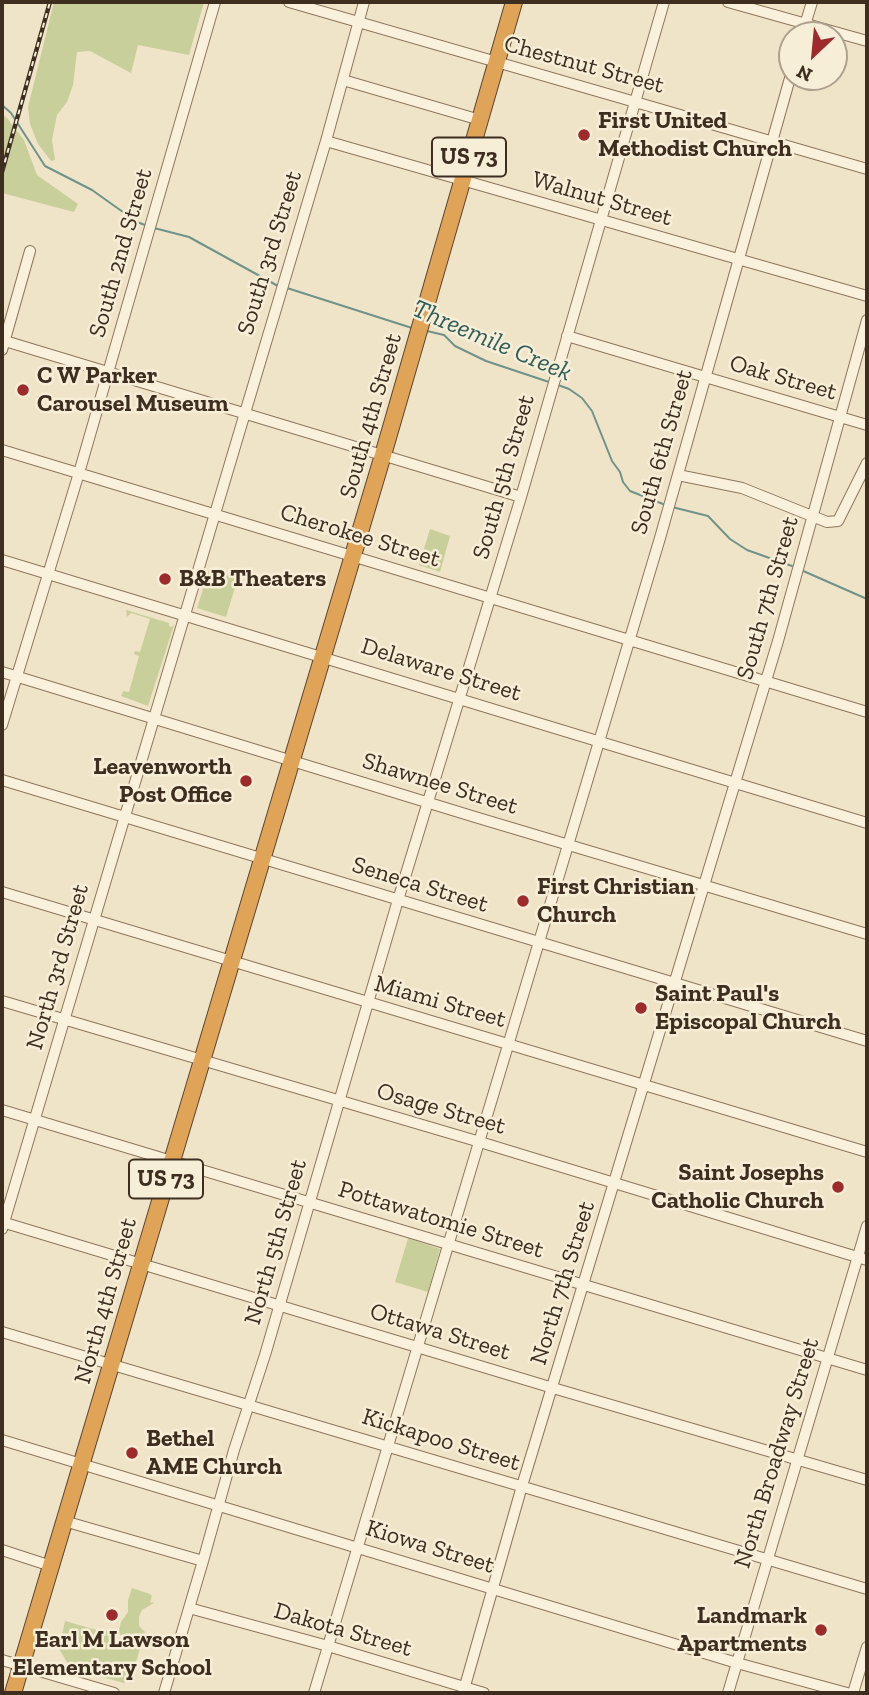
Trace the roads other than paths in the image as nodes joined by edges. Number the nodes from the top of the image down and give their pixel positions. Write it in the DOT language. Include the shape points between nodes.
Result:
graph roads {
  1 [pos="215,2"];
  2 [pos="289,2"];
  3 [pos="365,2"];
  4 [pos="514,2"];
  5 [pos="664,2"];
  6 [pos="728,2"];
  7 [pos="812,2"];
  8 [pos="799,21"];
  9 [pos="807,21"];
  10 [pos="359,22"];
  11 [pos="848,35"];
  12 [pos="867,41"];
  13 [pos="496,63"];
  14 [pos="343,80"];
  15 [pos="786,91"];
  16 [pos="635,101"];
  17 [pos="480,120"];
  18 [pos="326,141"];
  19 [pos="772,142"];
  20 [pos="867,169"];
  21 [pos="461,182"];
  22 [pos="602,221"];
  23 [pos="30,251"];
  24 [pos="740,261"];
  25 [pos="867,296"];
  26 [pos="867,320"];
  27 [pos="567,336"];
  28 [pos="3,345"];
  29 [pos="108,372"];
  30 [pos="706,378"];
  31 [pos="244,413"];
  32 [pos="841,416"];
  33 [pos="867,425"];
  34 [pos="2,450"];
  35 [pos="383,455"];
  36 [pos="867,463"];
  37 [pos="79,473"];
  38 [pos="678,475"];
  39 [pos="521,497"];
  40 [pos="214,513"];
  41 [pos="813,517"];
  42 [pos="353,557"];
  43 [pos="2,560"];
  44 [pos="48,574"];
  45 [pos="490,598"];
  46 [pos="185,615"];
  47 [pos="628,640"];
  48 [pos="322,656"];
  49 [pos="2,672"];
  50 [pos="16,676"];
  51 [pos="766,682"];
  52 [pos="459,697"];
  53 [pos="867,712"];
  54 [pos="155,717"];
  55 [pos="2,725"];
  56 [pos="598,740"];
  57 [pos="291,761"];
  58 [pos="2,780"];
  59 [pos="735,782"];
  60 [pos="427,803"];
  61 [pos="125,816"];
  62 [pos="867,823"];
  63 [pos="567,844"];
  64 [pos="262,859"];
  65 [pos="703,885"];
  66 [pos="2,892"];
  67 [pos="398,900"];
  68 [pos="93,920"];
  69 [pos="867,934"];
  70 [pos="538,943"];
  71 [pos="231,962"];
  72 [pos="674,984"];
  73 [pos="2,1001"];
  74 [pos="367,1003"];
  75 [pos="64,1020"];
  76 [pos="867,1041"];
  77 [pos="507,1044"];
  78 [pos="203,1060"];
  79 [pos="645,1084"];
  80 [pos="340,1101"];
  81 [pos="2,1110"];
  82 [pos="34,1120"];
  83 [pos="480,1142"];
  84 [pos="867,1152"];
  85 [pos="171,1161"];
  86 [pos="615,1184"];
  87 [pos="310,1203"];
  88 [pos="2,1224"];
  89 [pos="867,1226"];
  90 [pos="449,1244"];
  91 [pos="863,1259"];
  92 [pos="140,1264"];
  93 [pos="584,1285"];
  94 [pos="279,1306"];
  95 [pos="2,1332"];
  96 [pos="416,1346"];
  97 [pos="828,1358"];
  98 [pos="112,1365"];
  99 [pos="867,1370"];
  100 [pos="553,1388"];
  101 [pos="248,1405"];
  102 [pos="2,1440"];
  103 [pos="388,1446"];
  104 [pos="798,1460"];
  105 [pos="82,1465"];
  106 [pos="867,1479"];
  107 [pos="523,1486"];
  108 [pos="219,1505"];
  109 [pos="64,1521"];
  110 [pos="359,1547"];
  111 [pos="2,1550"];
  112 [pos="767,1559"];
  113 [pos="203,1561"];
  114 [pos="51,1566"];
  115 [pos="493,1588"];
  116 [pos="867,1589"];
  117 [pos="189,1608"];
  118 [pos="328,1646"];
  119 [pos="867,1647"];
  120 [pos="2,1660"];
  121 [pos="737,1663"];
  122 [pos="22,1666"];
  123 [pos="464,1690"];
  124 [pos="13,1693"];
  125 [pos="114,1693"];
  126 [pos="164,1693"];
  127 [pos="314,1693"];
  128 [pos="484,1693"];
  129 [pos="728,1693"];
  130 [pos="847,1693"];
  131 [pos="853,1693"];
  1 -- 29 [label="street, South 2nd Street"];
  2 -- 10 [label="street, Chestnut Street"];
  3 -- 10 [label="street, South 3rd Street"];
  4 -- 13 [label="highway, South 4th Street / US 73"];
  5 -- 16 [label="street, South 5th Street"];
  6 -- 8 [label="street"];
  7 -- 9 [label="street"];
  10 -- 13 [label="street, Chestnut Street"];
  10 -- 14 [label="street, South 3rd Street"];
  11 -- 12 [label="street"];
  13 -- 16 [label="street, Chestnut Street"];
  13 -- 17 [label="highway, South 4th Street / US 73"];
  14 -- 17 [label="street"];
  14 -- 18 [label="street, South 3rd Street"];
  15 -- 19 [label="street, South 6th Street"];
  16 -- 19 [label="street, Chestnut Street"];
  16 -- 22 [label="street, South 5th Street"];
  17 -- 21 [label="highway, South 4th Street / US 73"];
  18 -- 21 [label="street, Walnut Street"];
  18 -- 31 [label="street, South 3rd Street"];
  19 -- 20 [label="street, Chestnut Street"];
  19 -- 24 [label="street, South 6th Street"];
  21 -- 22 [label="street, Walnut Street"];
  21 -- 35 [label="highway, South 4th Street / US 73"];
  22 -- 24 [label="street, Walnut Street"];
  22 -- 27 [label="street, South 5th Street"];
  23 -- 28 [label="street"];
  24 -- 25 [label="street, Walnut Street"];
  24 -- 30 [label="street, South 6th Street"];
  26 -- 32 [label="street, South 7th Street"];
  27 -- 30 [label="street, Oak Street"];
  27 -- 39 [label="street, South 5th Street"];
  28 -- 29 [label="street"];
  29 -- 31 [label="street"];
  29 -- 37 [label="street, South 2nd Street"];
  30 -- 32 [label="street, Oak Street"];
  30 -- 38 [label="street, South 6th Street"];
  31 -- 35 [label="street"];
  31 -- 40 [label="street, South 3rd Street"];
  32 -- 33 [label="street, Oak Street"];
  32 -- 41 [label="street, South 7th Street"];
  34 -- 37 [label="street, Cherokee Street"];
  35 -- 39 [label="street"];
  35 -- 42 [label="highway, South 4th Street / US 73"];
  36 -- 41 [label="street" via="838,521"];
  37 -- 40 [label="street, Cherokee Street"];
  37 -- 44 [label="street, South 2nd Street"];
  38 -- 41 [label="street" via="742,488"];
  38 -- 47 [label="street, South 6th Street"];
  39 -- 45 [label="street, South 5th Street"];
  40 -- 42 [label="street, Cherokee Street"];
  40 -- 46 [label="street, South 3rd Street"];
  41 -- 51 [label="street, South 7th Street"];
  42 -- 45 [label="street, Cherokee Street"];
  42 -- 48 [label="highway, South 4th Street / US 73"];
  43 -- 44 [label="street, Delaware Street"];
  44 -- 46 [label="street, Delaware Street"];
  44 -- 50 [label="street, South 2nd Street"];
  45 -- 47 [label="street, Cherokee Street"];
  45 -- 52 [label="street, South 5th Street"];
  46 -- 48 [label="street, Delaware Street"];
  46 -- 54 [label="street, South 3rd Street"];
  47 -- 51 [label="street, Cherokee Street"];
  47 -- 56 [label="street, South 6th Street"];
  48 -- 52 [label="street, Delaware Street"];
  48 -- 57 [label="highway, South 4th Street / US 73"];
  49 -- 50 [label="street, Shawnee Street"];
  50 -- 54 [label="street, Shawnee Street"];
  50 -- 55 [label="street, South 2nd Street"];
  51 -- 53 [label="street, Cherokee Street"];
  51 -- 59 [label="street, South 7th Street"];
  52 -- 56 [label="street, Delaware Street"];
  52 -- 60 [label="street, South 5th Street"];
  54 -- 57 [label="street, Shawnee Street"];
  54 -- 61 [label="street, North 3rd Street"];
  56 -- 59 [label="street, Delaware Street"];
  56 -- 63 [label="street, South 6th Street"];
  57 -- 60 [label="street, Shawnee Street"];
  57 -- 64 [label="highway, North 4th Street / US 73"];
  58 -- 61 [label="street, Seneca Street"];
  59 -- 62 [label="street, Delaware Street"];
  59 -- 65 [label="street, South 7th Street"];
  60 -- 63 [label="street, Shawnee Street"];
  60 -- 67 [label="street, North 5th Street"];
  61 -- 64 [label="street, Seneca Street"];
  61 -- 68 [label="street, North 3rd Street"];
  63 -- 65 [label="street, Shawnee Street"];
  63 -- 70 [label="street, South 6th Street"];
  64 -- 67 [label="street, Seneca Street"];
  64 -- 71 [label="highway, North 4th Street / US 73"];
  65 -- 69 [label="street, Shawnee Street"];
  65 -- 72 [label="street, North 7th Street"];
  66 -- 68 [label="street, Miami Street"];
  67 -- 70 [label="street, Seneca Street"];
  67 -- 74 [label="street, North 5th Street"];
  68 -- 71 [label="street, Miami Street"];
  68 -- 75 [label="street, North 3rd Street"];
  70 -- 72 [label="street, Seneca Street"];
  70 -- 77 [label="street, South 6th Street"];
  71 -- 74 [label="street, Miami Street"];
  71 -- 78 [label="highway, North 4th Street / US 73"];
  72 -- 76 [label="street, Seneca Street"];
  72 -- 79 [label="street, North 7th Street"];
  73 -- 75 [label="street, Osage Street"];
  74 -- 77 [label="street, Miami Street"];
  74 -- 80 [label="street, North 5th Street"];
  75 -- 78 [label="street, Osage Street"];
  75 -- 82 [label="street, North 3rd Street"];
  77 -- 79 [label="street, Miami Street"];
  77 -- 83 [label="street, South 6th Street"];
  78 -- 80 [label="street, Osage Street"];
  78 -- 85 [label="highway, North 4th Street / US 73"];
  79 -- 84 [label="street, Miami Street"];
  79 -- 86 [label="street, North 7th Street"];
  80 -- 83 [label="street, Osage Street"];
  80 -- 87 [label="street, North 5th Street"];
  81 -- 82 [label="street, Pottawatomie Street"];
  82 -- 85 [label="street, Pottawatomie Street"];
  82 -- 88 [label="street, North 3rd Street"];
  83 -- 86 [label="street, Osage Street"];
  83 -- 90 [label="street, South 6th Street"];
  85 -- 87 [label="street, Pottawatomie Street"];
  85 -- 92 [label="highway, North 4th Street / US 73"];
  86 -- 91 [label="street, Osage Street"];
  86 -- 93 [label="street, North 7th Street"];
  87 -- 90 [label="street, Pottawatomie Street"];
  87 -- 94 [label="street, North 5th Street"];
  88 -- 92 [label="street, Ottawa Street"];
  89 -- 91 [label="street, North Broadway Street"];
  90 -- 93 [label="street, Pottawatomie Street"];
  90 -- 96 [label="street, South 6th Street"];
  91 -- 97 [label="street, North Broadway Street"];
  92 -- 94 [label="street, Ottawa Street"];
  92 -- 98 [label="highway, North 4th Street / US 73"];
  93 -- 97 [label="street, Pottawatomie Street"];
  93 -- 100 [label="street, North 7th Street"];
  94 -- 96 [label="street, Ottawa Street"];
  94 -- 101 [label="street, North 5th Street"];
  95 -- 98 [label="street, Kickapoo Street"];
  96 -- 100 [label="street, Ottawa Street"];
  96 -- 103 [label="street, South 6th Street"];
  97 -- 99 [label="street, Pottawatomie Street"];
  97 -- 104 [label="street, North Broadway Street"];
  98 -- 101 [label="street, Kickapoo Street"];
  98 -- 105 [label="highway, North 4th Street / US 73"];
  100 -- 104 [label="street, Ottawa Street"];
  100 -- 107 [label="street, North 7th Street"];
  101 -- 103 [label="street, Kickapoo Street"];
  101 -- 108 [label="street, North 5th Street"];
  102 -- 105 [label="street, Kiowa Street"];
  103 -- 107 [label="street, Kickapoo Street"];
  103 -- 110 [label="street, South 6th Street"];
  104 -- 106 [label="street, Ottawa Street"];
  104 -- 112 [label="street, North Broadway Street"];
  105 -- 108 [label="street, Kiowa Street"];
  105 -- 109 [label="highway, North 4th Street / US 73"];
  107 -- 112 [label="street, Kickapoo Street"];
  107 -- 115 [label="street, North 7th Street"];
  108 -- 110 [label="street, Kiowa Street"];
  108 -- 113 [label="street, North 5th Street"];
  109 -- 113 [label="street"];
  109 -- 114 [label="highway, North 4th Street / US 73"];
  110 -- 115 [label="street, Kiowa Street"];
  110 -- 118 [label="street, South 6th Street"];
  111 -- 114 [label="street"];
  112 -- 116 [label="street, Kickapoo Street"];
  112 -- 121 [label="street, North Broadway Street"];
  113 -- 117 [label="street, North 5th Street"];
  114 -- 122 [label="highway, North 4th Street / US 73"];
  115 -- 121 [label="street, Kiowa Street"];
  115 -- 123 [label="street, North 7th Street"];
  117 -- 118 [label="street, Dakota Street"];
  117 -- 126 [label="street, North 5th Street"];
  118 -- 123 [label="street, Dakota Street"];
  118 -- 127 [label="street, South 6th Street"];
  119 -- 131 [label="street"];
  120 -- 122 [label="street"];
  121 -- 129 [label="street, North Broadway Street"];
  121 -- 130 [label="street, Kiowa Street"];
  122 -- 124 [label="highway, North 4th Street / US 73"];
  122 -- 125 [label="street"];
  123 -- 128 [label="street, Dakota Street"];
}
